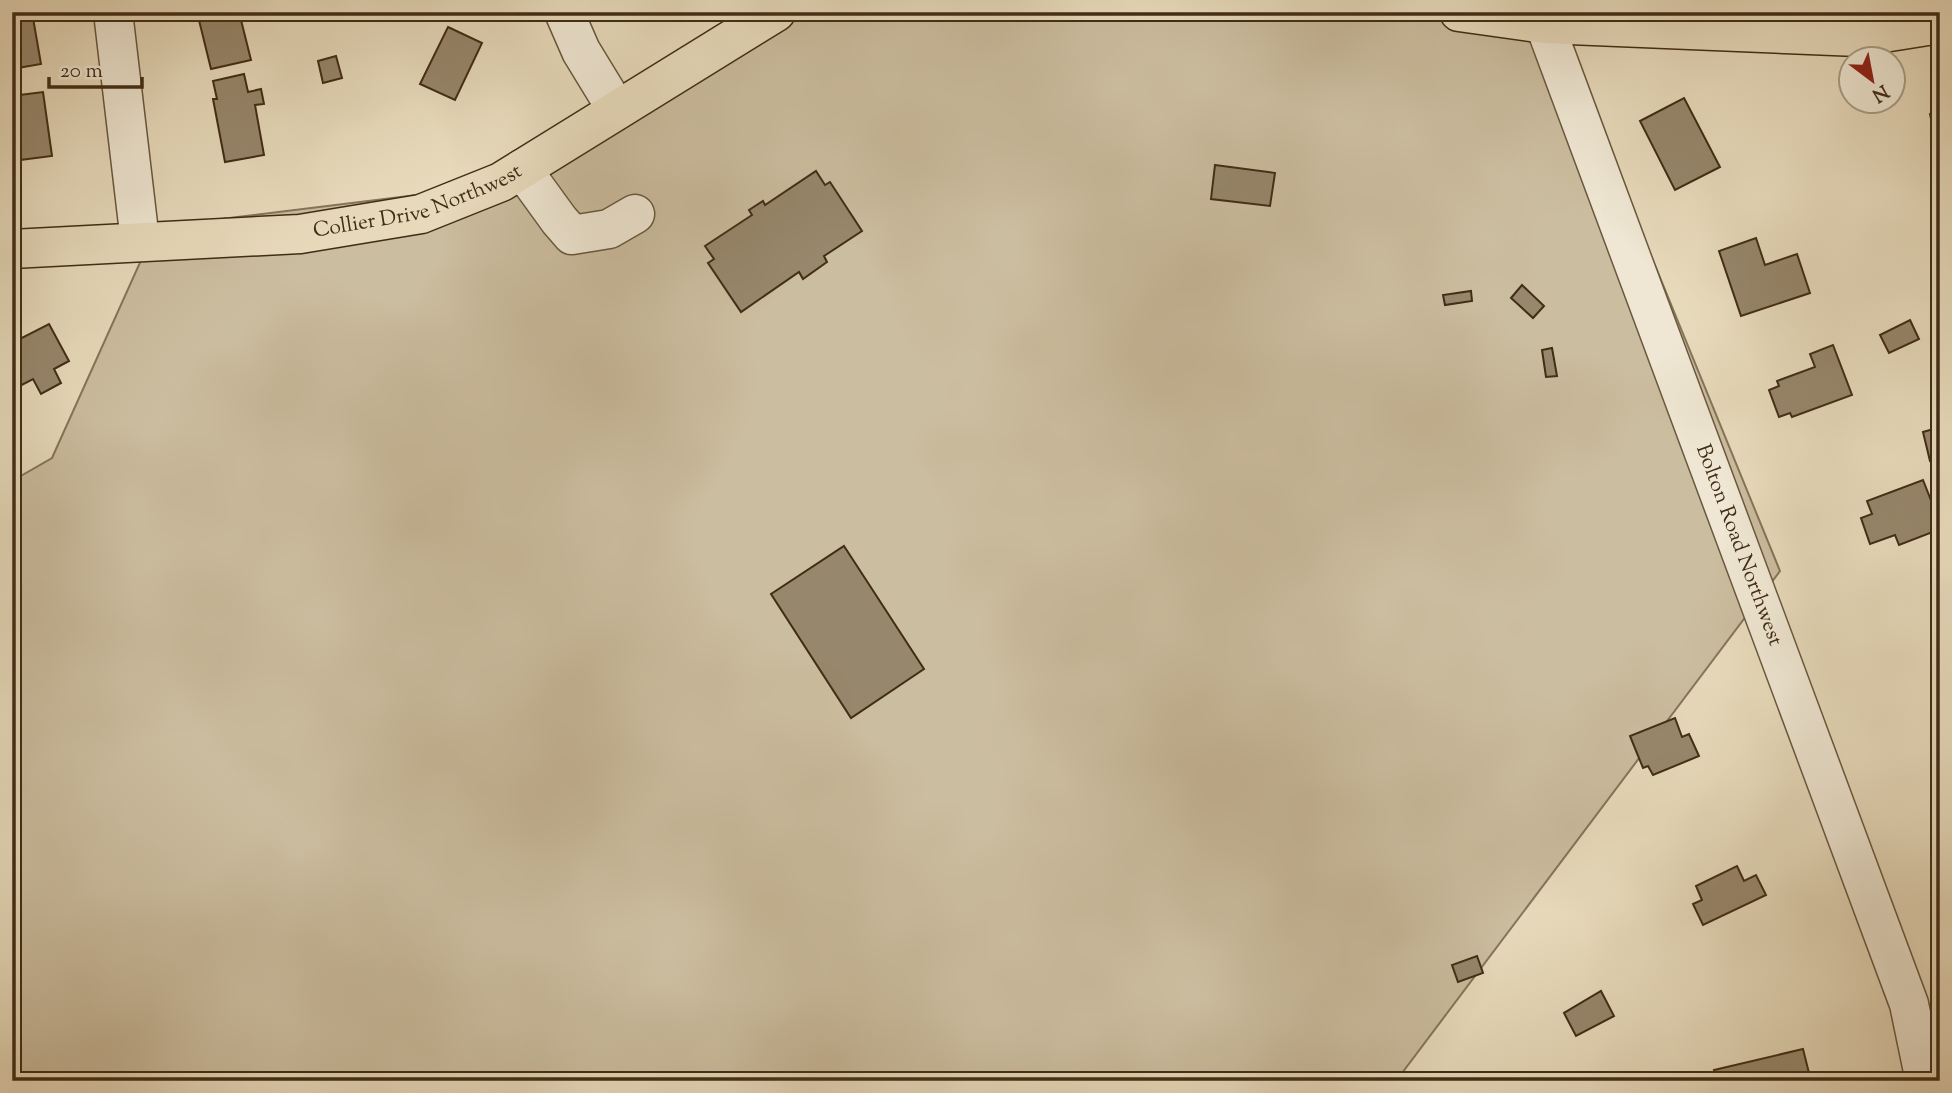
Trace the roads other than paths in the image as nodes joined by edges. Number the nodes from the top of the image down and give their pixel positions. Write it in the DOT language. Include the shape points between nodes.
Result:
graph roads {
  1 [pos="113,12"];
  2 [pos="564,12"];
  3 [pos="776,12"];
  4 [pos="1459,12"];
  5 [pos="1542,18"];
  6 [pos="1940,24"];
  7 [pos="617,110"];
  8 [pos="522,169"];
  9 [pos="635,215"];
  10 [pos="140,241"];
  11 [pos="12,249"];
  12 [pos="1925,1081"];
  1 -- 10 [label="street"];
  2 -- 7 [label="street" via="581,51"];
  3 -- 7 [label="main road, Collier Drive Northwest"];
  4 -- 5 [label="main road"];
  5 -- 6 [label="main road" via="1858,37"];
  5 -- 12 [label="street, Bolton Road Northwest" via="1909,1004"];
  7 -- 8 [label="main road, Collier Drive Northwest"];
  8 -- 9 [label="street" via="572,234 608,229"];
  8 -- 10 [label="main road, Collier Drive Northwest" via="421,214 300,233"];
  10 -- 11 [label="main road, Collier Drive Northwest"];
}
